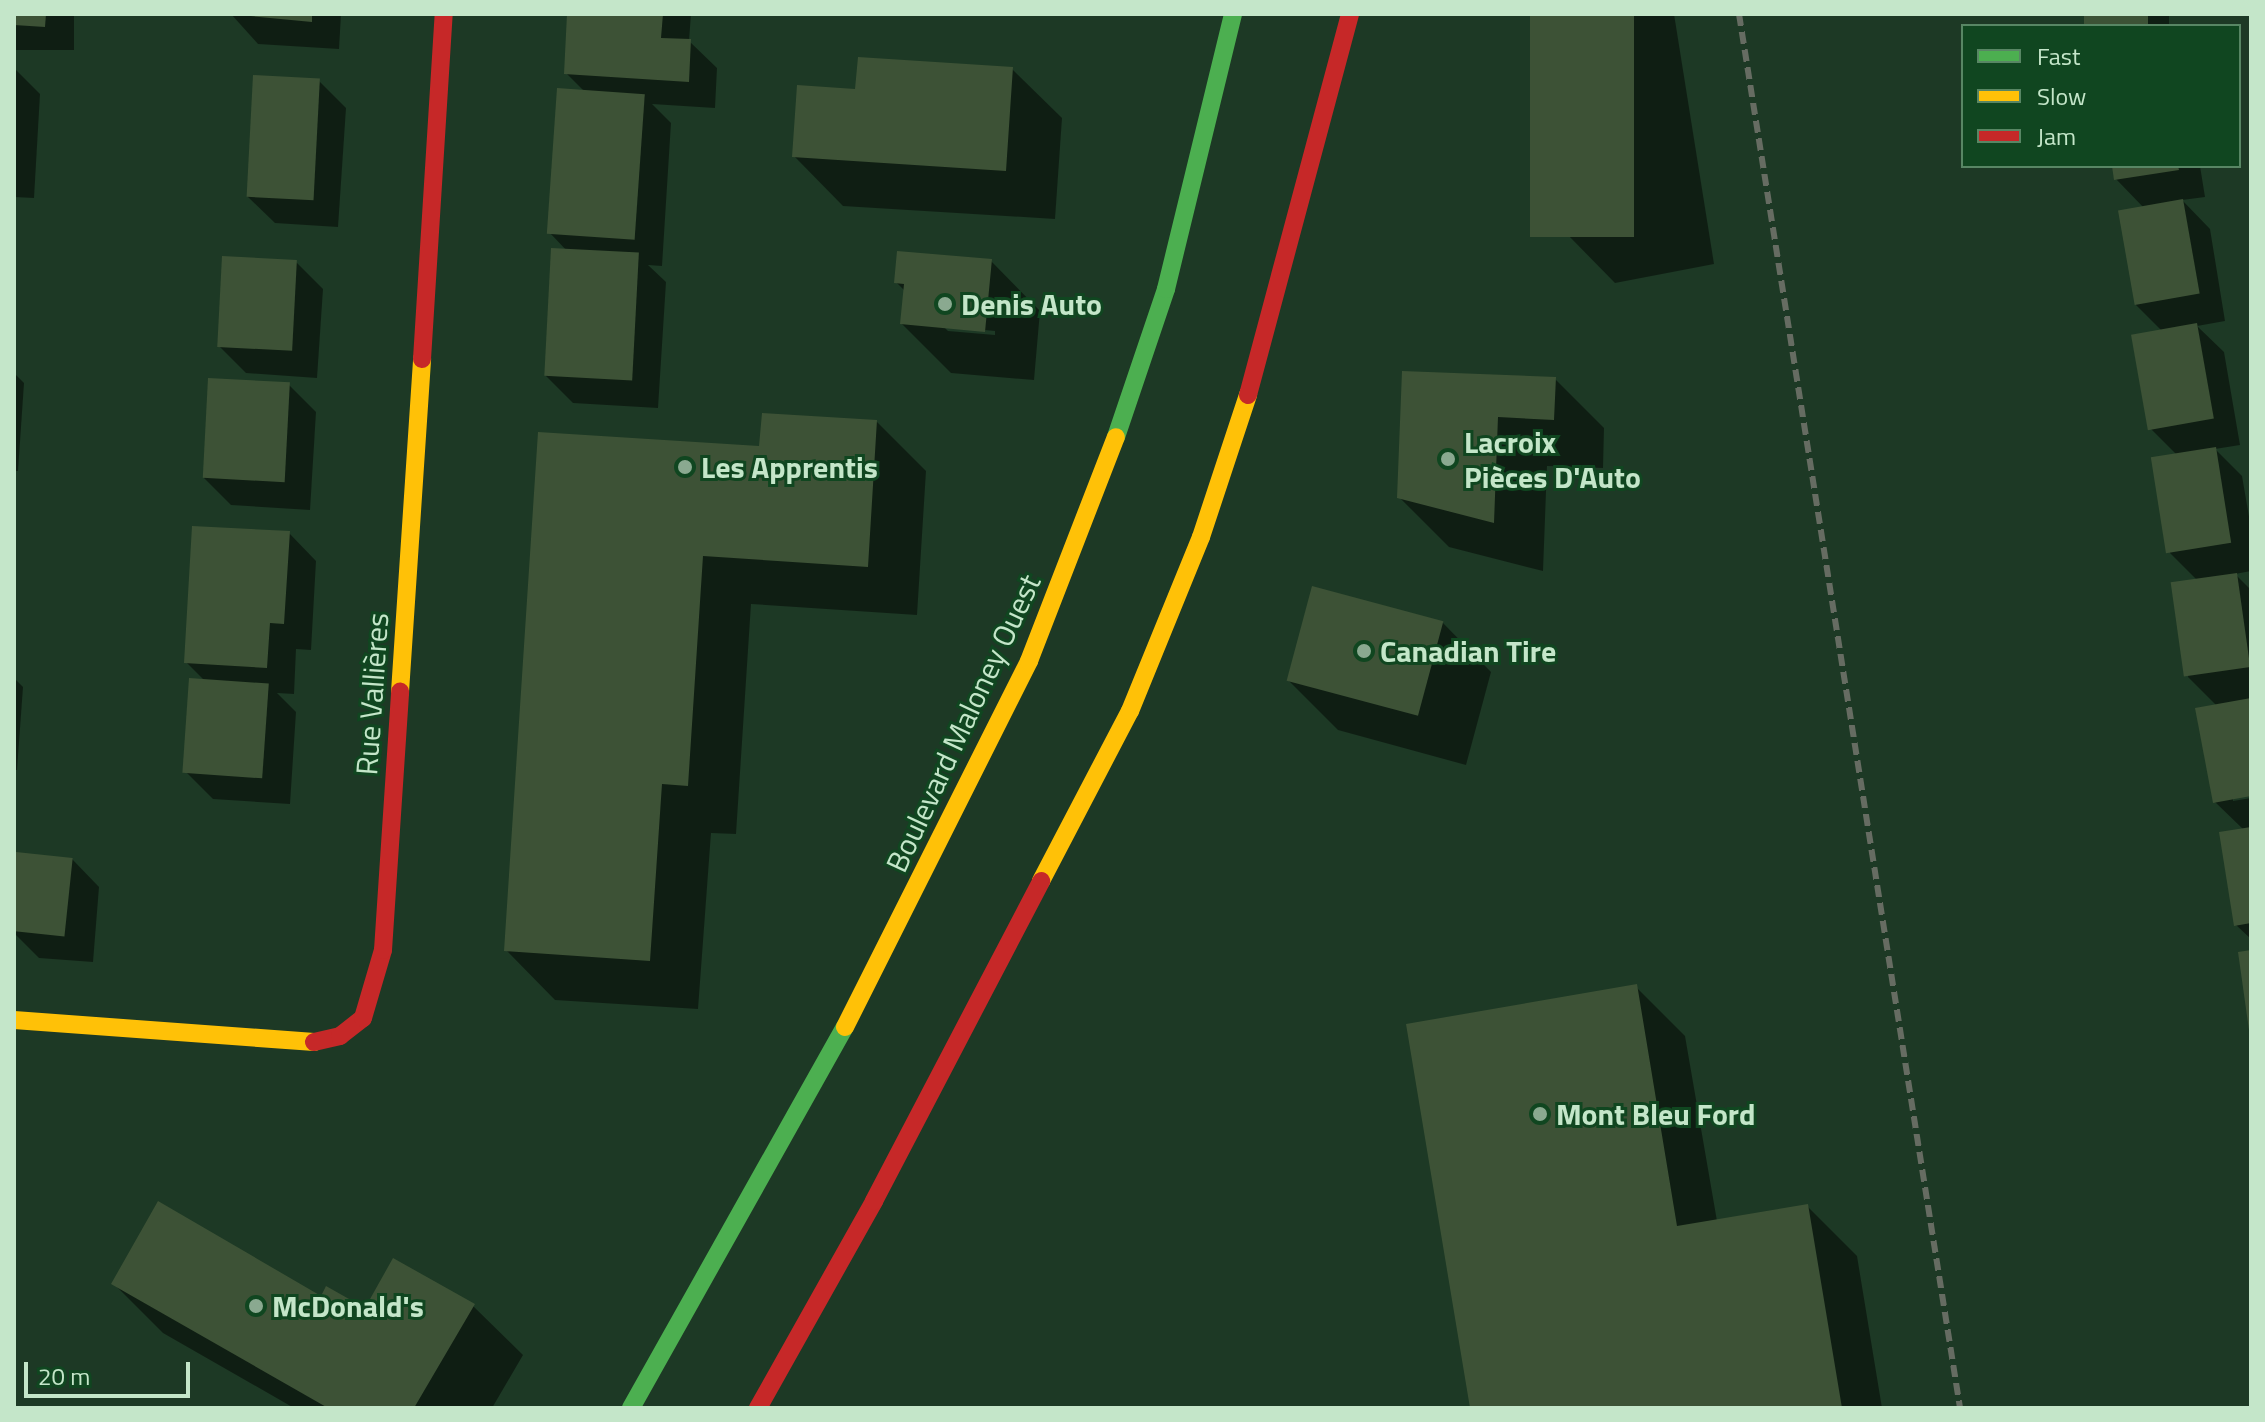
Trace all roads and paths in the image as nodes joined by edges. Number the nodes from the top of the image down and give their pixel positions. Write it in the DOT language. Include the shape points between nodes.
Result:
graph roads {
  1 [pos="444,14"];
  2 [pos="1233,14"];
  3 [pos="1350,14"];
  4 [pos="14,1020"];
  5 [pos="631,1408"];
  6 [pos="758,1408"];
  1 -- 4 [label="main road, Rue Vallières" via="383,950 363,1018 340,1036 310,1043"];
  2 -- 5 [label="main road, Boulevard Maloney Ouest" via="1166,289 1116,437 1029,661 850,1018"];
  3 -- 6 [label="main road" via="1266,341 1201,537 1130,711 874,1201"];
}
